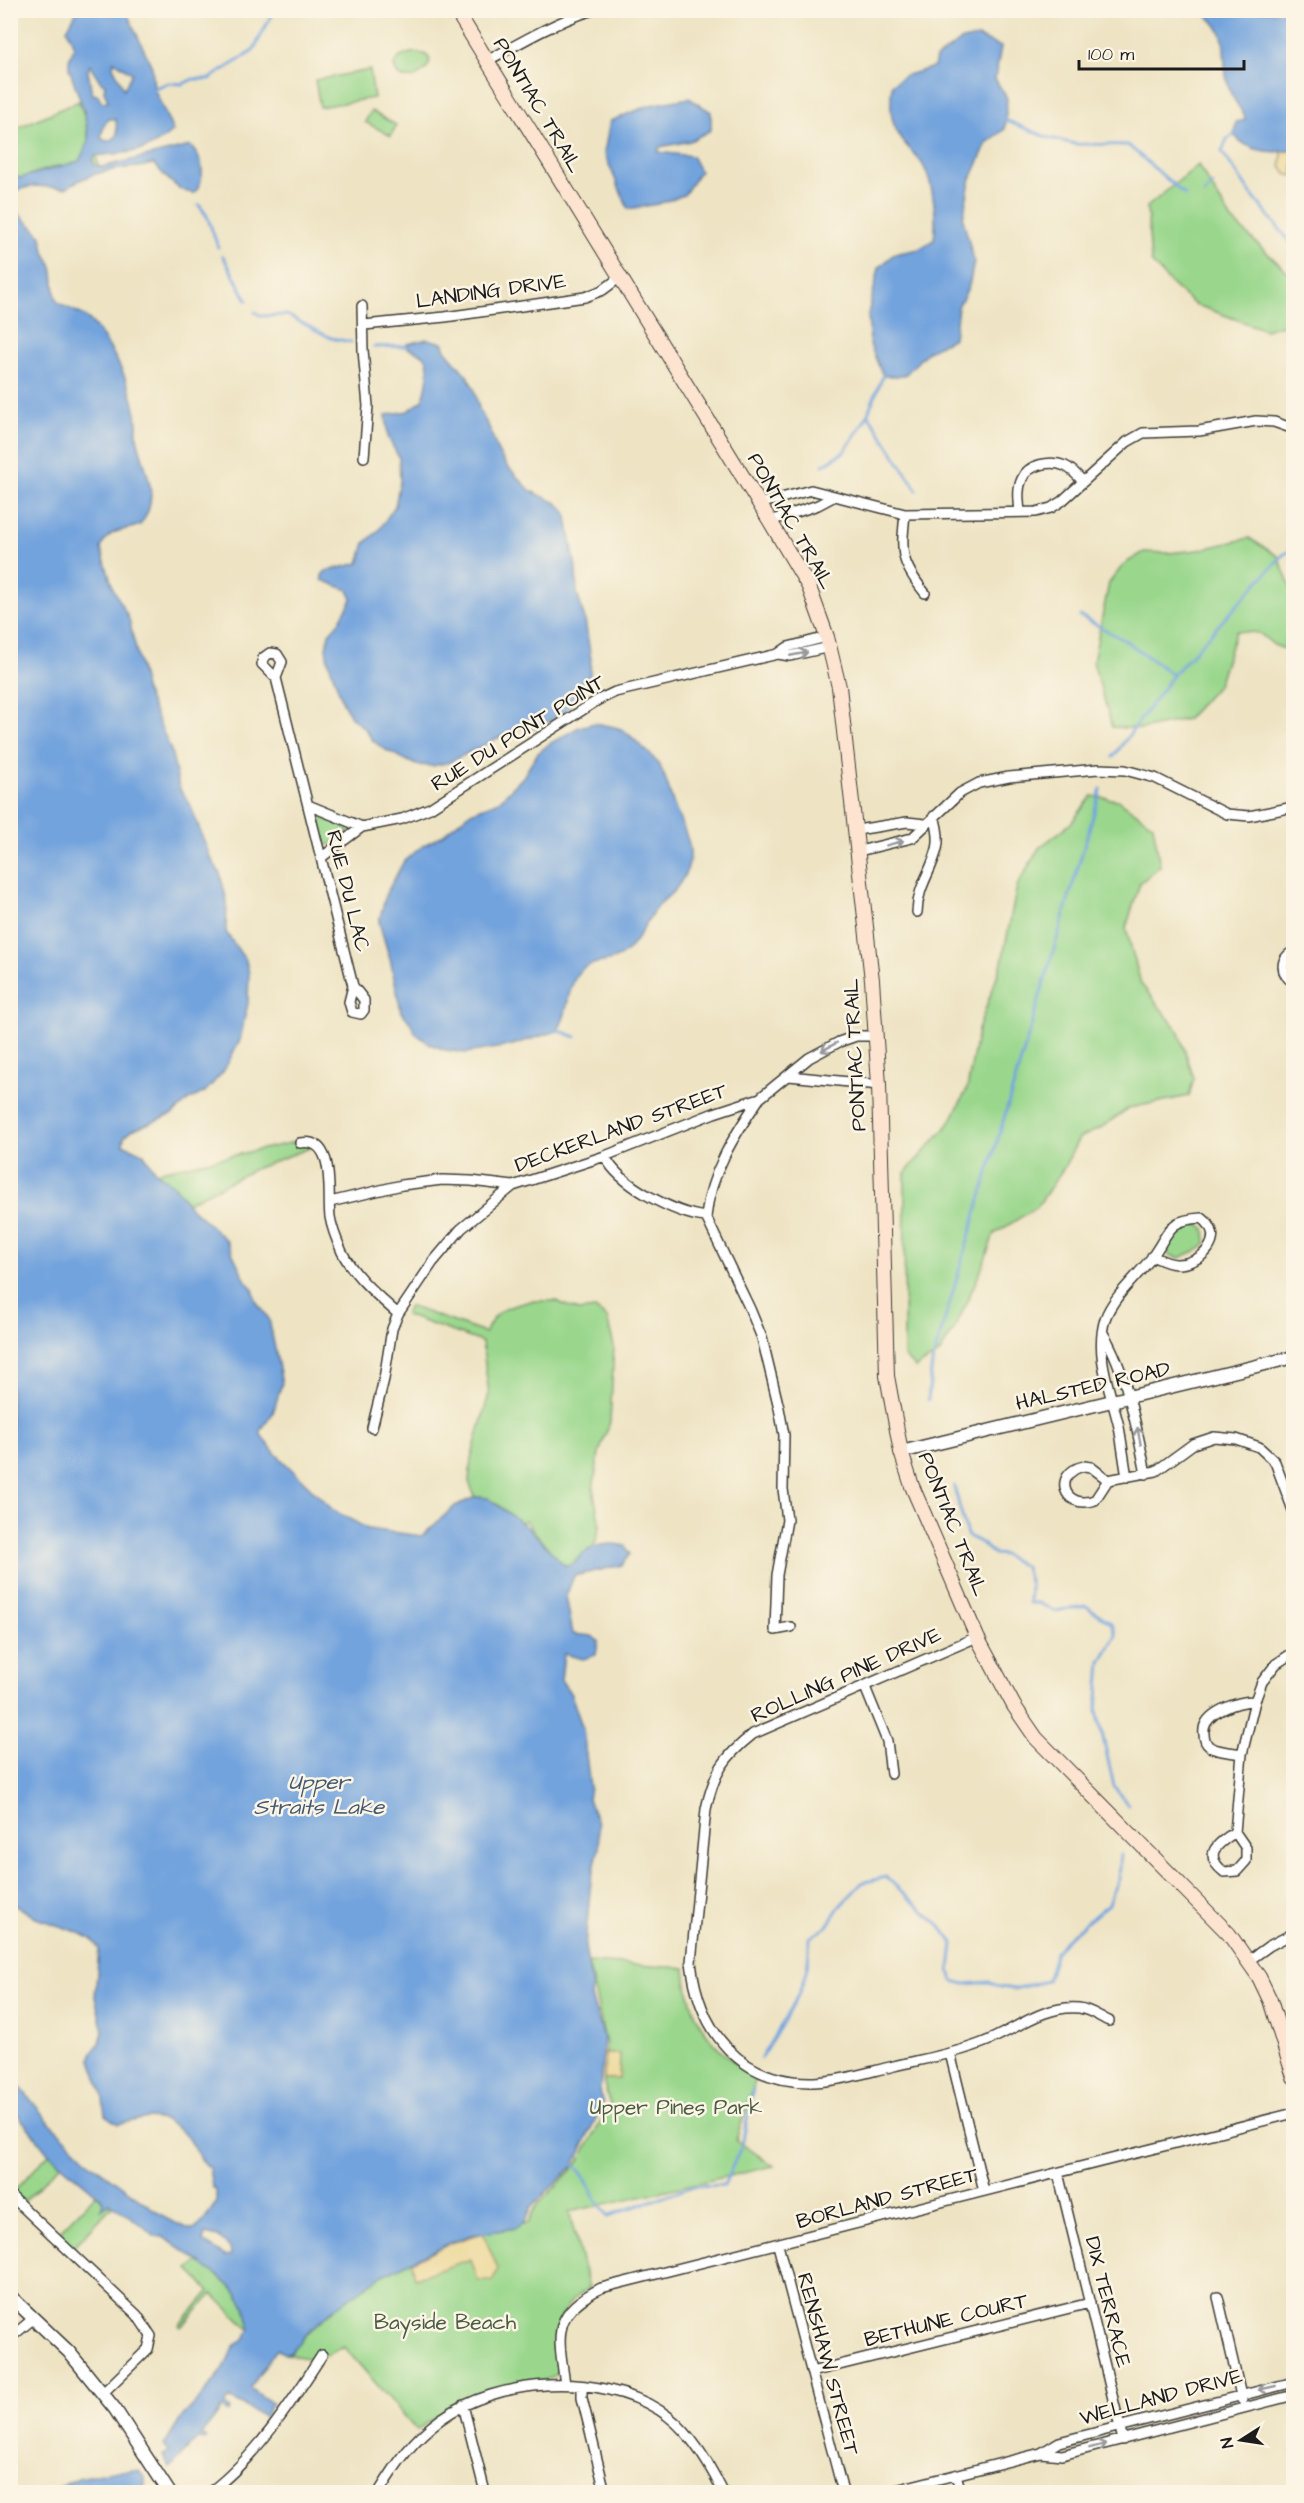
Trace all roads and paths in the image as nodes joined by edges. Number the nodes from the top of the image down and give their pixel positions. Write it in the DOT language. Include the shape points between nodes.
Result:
graph roads {
  1 [pos="456,10"];
  2 [pos="592,10"];
  3 [pos="487,61"];
  4 [pos="619,278"];
  5 [pos="362,306"];
  6 [pos="364,325"];
  7 [pos="1293,429"];
  8 [pos="364,457"];
  9 [pos="1083,482"];
  10 [pos="833,497"];
  11 [pos="759,504"];
  12 [pos="1020,512"];
  13 [pos="905,514"];
  14 [pos="770,521"];
  15 [pos="925,593"];
  16 [pos="829,642"];
  17 [pos="276,678"];
  18 [pos="308,805"];
  19 [pos="1293,807"];
  20 [pos="934,816"];
  21 [pos="925,824"];
  22 [pos="362,827"];
  23 [pos="857,830"];
  24 [pos="859,851"];
  25 [pos="322,857"];
  26 [pos="917,912"];
  27 [pos="1293,951"];
  28 [pos="1293,983"];
  29 [pos="353,986"];
  30 [pos="876,1036"];
  31 [pos="789,1076"];
  32 [pos="879,1086"];
  33 [pos="760,1098"];
  34 [pos="300,1143"];
  35 [pos="605,1156"];
  36 [pos="513,1186"];
  37 [pos="330,1202"];
  38 [pos="706,1216"];
  39 [pos="1152,1256"];
  40 [pos="398,1314"];
  41 [pos="1104,1333"];
  42 [pos="1293,1357"];
  43 [pos="1130,1398"];
  44 [pos="1112,1402"];
  45 [pos="372,1428"];
  46 [pos="901,1452"];
  47 [pos="1146,1474"];
  48 [pos="1127,1477"];
  49 [pos="1108,1480"];
  50 [pos="1293,1513"];
  51 [pos="791,1627"];
  52 [pos="977,1637"];
  53 [pos="1293,1652"];
  54 [pos="865,1687"];
  55 [pos="1255,1701"];
  56 [pos="1242,1754"];
  57 [pos="891,1773"];
  58 [pos="1235,1832"];
  59 [pos="1293,1933"];
  60 [pos="1248,1961"];
  61 [pos="1109,2021"];
  62 [pos="950,2053"];
  63 [pos="1293,2077"];
  64 [pos="1293,2113"];
  65 [pos="1058,2173"];
  66 [pos="984,2191"];
  67 [pos="10,2195"];
  68 [pos="778,2245"];
  69 [pos="10,2296"];
  70 [pos="1218,2297"];
  71 [pos="1090,2303"];
  72 [pos="34,2318"];
  73 [pos="10,2338"];
  74 [pos="322,2355"];
  75 [pos="811,2372"];
  76 [pos="1293,2382"];
  77 [pos="565,2384"];
  78 [pos="582,2386"];
  79 [pos="103,2393"];
  80 [pos="1241,2394"];
  81 [pos="1293,2395"];
  82 [pos="463,2405"];
  83 [pos="1244,2408"];
  84 [pos="1120,2425"];
  85 [pos="1123,2440"];
  86 [pos="1041,2454"];
  87 [pos="956,2475"];
  88 [pos="169,2493"];
  89 [pos="210,2493"];
  90 [pos="379,2493"];
  91 [pos="485,2493"];
  92 [pos="605,2493"];
  93 [pos="723,2493"];
  94 [pos="843,2493"];
  95 [pos="888,2493"];
  96 [pos="961,2493"];
  1 -- 3 [label="main road, PONTIAC TRAIL"];
  2 -- 3 [label="street" via="545,29"];
  3 -- 4 [label="main road, PONTIAC TRAIL"];
  4 -- 6 [label="street, LANDING DRIVE" via="585,297"];
  4 -- 11 [label="main road, PONTIAC TRAIL"];
  5 -- 6 [label="street"];
  6 -- 8 [label="street" via="368,406"];
  7 -- 9 [label="street" via="1256,420 1199,430 1143,433 1127,442"];
  9 -- 12 [label="street" via="1051,508"];
  9 -- 12 [label="street" via="1065,466 1040,465 1026,471 1021,481"];
  10 -- 11 [label="street" via="811,490"];
  10 -- 13 [label="street"];
  10 -- 14 [label="street"];
  11 -- 14 [label="main road, PONTIAC TRAIL"];
  12 -- 13 [label="street"];
  13 -- 15 [label="street" via="905,564"];
  14 -- 16 [label="main road, PONTIAC TRAIL" via="809,587"];
  16 -- 22 [label="street, RUE DU PONT POINT" via="788,647 778,654 615,692 430,808 402,819"];
  16 -- 23 [label="main road, PONTIAC TRAIL" via="839,687"];
  17 -- 18 [label="street, RUE DU LAC"];
  18 -- 22 [label="street, RUE DU LAC"];
  18 -- 25 [label="street, RUE DU LAC"];
  19 -- 20 [label="street" via="1250,816 1227,814 1155,778 1098,769 979,783 960,793"];
  20 -- 21 [label="street"];
  20 -- 26 [label="street" via="938,848 921,886"];
  21 -- 23 [label="street" via="907,822"];
  24 -- 21 [label="street, one-way" via="912,838"];
  22 -- 25 [label="street, RUE DU PONT POINT"];
  23 -- 24 [label="main road, PONTIAC TRAIL"];
  24 -- 30 [label="main road, PONTIAC TRAIL"];
  25 -- 29 [label="street, RUE DU LAC"];
  27 -- 28 [label="street" via="1283,967 1286,978"];
  30 -- 31 [label="street, DECKERLAND STREET, one-way" via="856,1036 839,1042 809,1058"];
  30 -- 32 [label="main road, PONTIAC TRAIL"];
  31 -- 32 [label="street"];
  31 -- 33 [label="street, DECKERLAND STREET"];
  32 -- 46 [label="main road, PONTIAC TRAIL" via="887,1376"];
  33 -- 35 [label="street, DECKERLAND STREET"];
  33 -- 38 [label="street" via="722,1161"];
  34 -- 37 [label="street" via="312,1143 323,1151"];
  35 -- 36 [label="street, DECKERLAND STREET"];
  35 -- 38 [label="street" via="617,1173 642,1191 678,1210"];
  36 -- 37 [label="street, DECKERLAND STREET" via="442,1180"];
  36 -- 40 [label="street" via="461,1229"];
  37 -- 40 [label="street" via="333,1230 344,1255 371,1290"];
  38 -- 51 [label="street" via="762,1338 779,1408 784,1435 787,1520 777,1575 775,1630"];
  39 -- 39 [label="street" via="1176,1264 1198,1257 1212,1245 1212,1229 1202,1218 1178,1221"];
  39 -- 41 [label="street" via="1111,1309"];
  40 -- 45 [label="street"];
  41 -- 43 [label="street"];
  41 -- 44 [label="street" via="1102,1356"];
  42 -- 43 [label="street, HALSTED ROAD"];
  43 -- 44 [label="street, HALSTED ROAD"];
  47 -- 43 [label="street, one-way"];
  44 -- 46 [label="street, HALSTED ROAD"];
  44 -- 48 [label="street"];
  46 -- 52 [label="main road, PONTIAC TRAIL"];
  47 -- 48 [label="street"];
  47 -- 50 [label="street" via="1165,1466 1193,1444 1214,1437 1236,1439 1259,1447 1275,1462"];
  48 -- 49 [label="street"];
  49 -- 49 [label="street" via="1100,1495 1086,1503 1072,1500 1065,1491 1067,1475 1074,1468 1091,1467"];
  52 -- 54 [label="street, ROLLING PINE DRIVE"];
  52 -- 60 [label="main road, PONTIAC TRAIL" via="1036,1738 1214,1918"];
  53 -- 55 [label="street" via="1276,1664 1262,1682"];
  54 -- 57 [label="street" via="887,1741"];
  54 -- 62 [label="street, ROLLING PINE DRIVE" via="753,1734 720,1765 706,1809 691,1962 694,1984 709,2026 749,2067 767,2076 814,2082"];
  55 -- 56 [label="street"];
  55 -- 56 [label="street" via="1230,1706 1215,1715 1203,1731 1211,1749"];
  56 -- 58 [label="street"];
  58 -- 58 [label="street" via="1246,1848 1246,1861 1237,1871 1224,1872 1217,1866 1213,1851"];
  59 -- 60 [label="street"];
  60 -- 63 [label="main road, PONTIAC TRAIL" via="1270,2000"];
  61 -- 62 [label="street, ROLLING PINE DRIVE" via="1080,2008 1052,2012 1029,2018 982,2043"];
  62 -- 66 [label="street"];
  64 -- 65 [label="street, BORLAND STREET"];
  65 -- 66 [label="street, BORLAND STREET"];
  65 -- 71 [label="street, DIX TERRACE"];
  66 -- 68 [label="street, BORLAND STREET"];
  67 -- 79 [label="street" via="149,2329 148,2349"];
  68 -- 75 [label="street, RENSHAW STREET"];
  68 -- 77 [label="street, BORLAND STREET" via="620,2282 584,2296 567,2311 561,2325"];
  69 -- 72 [label="street"];
  70 -- 80 [label="street"];
  71 -- 75 [label="street, BETHUNE COURT"];
  71 -- 84 [label="street, DIX TERRACE"];
  72 -- 73 [label="street"];
  72 -- 79 [label="street"];
  74 -- 89 [label="street" via="274,2424"];
  75 -- 94 [label="street, RENSHAW STREET"];
  76 -- 80 [label="street, WELLAND DRIVE, one-way"];
  77 -- 78 [label="street"];
  77 -- 82 [label="street" via="524,2388"];
  78 -- 92 [label="street"];
  78 -- 93 [label="street" via="636,2397 661,2411 697,2449"];
  79 -- 88 [label="street"];
  80 -- 83 [label="street"];
  80 -- 84 [label="street, WELLAND DRIVE"];
  81 -- 83 [label="street, WELLAND DRIVE"];
  82 -- 90 [label="street" via="417,2438"];
  82 -- 91 [label="street"];
  83 -- 85 [label="street, WELLAND DRIVE"];
  84 -- 85 [label="street, DIX TERRACE"];
  84 -- 86 [label="street, WELLAND DRIVE" via="1059,2442"];
  86 -- 85 [label="street, WELLAND DRIVE, one-way" via="1062,2455"];
  86 -- 87 [label="street, WELLAND DRIVE"];
  87 -- 95 [label="street, WELLAND DRIVE"];
  87 -- 96 [label="street"];
}
